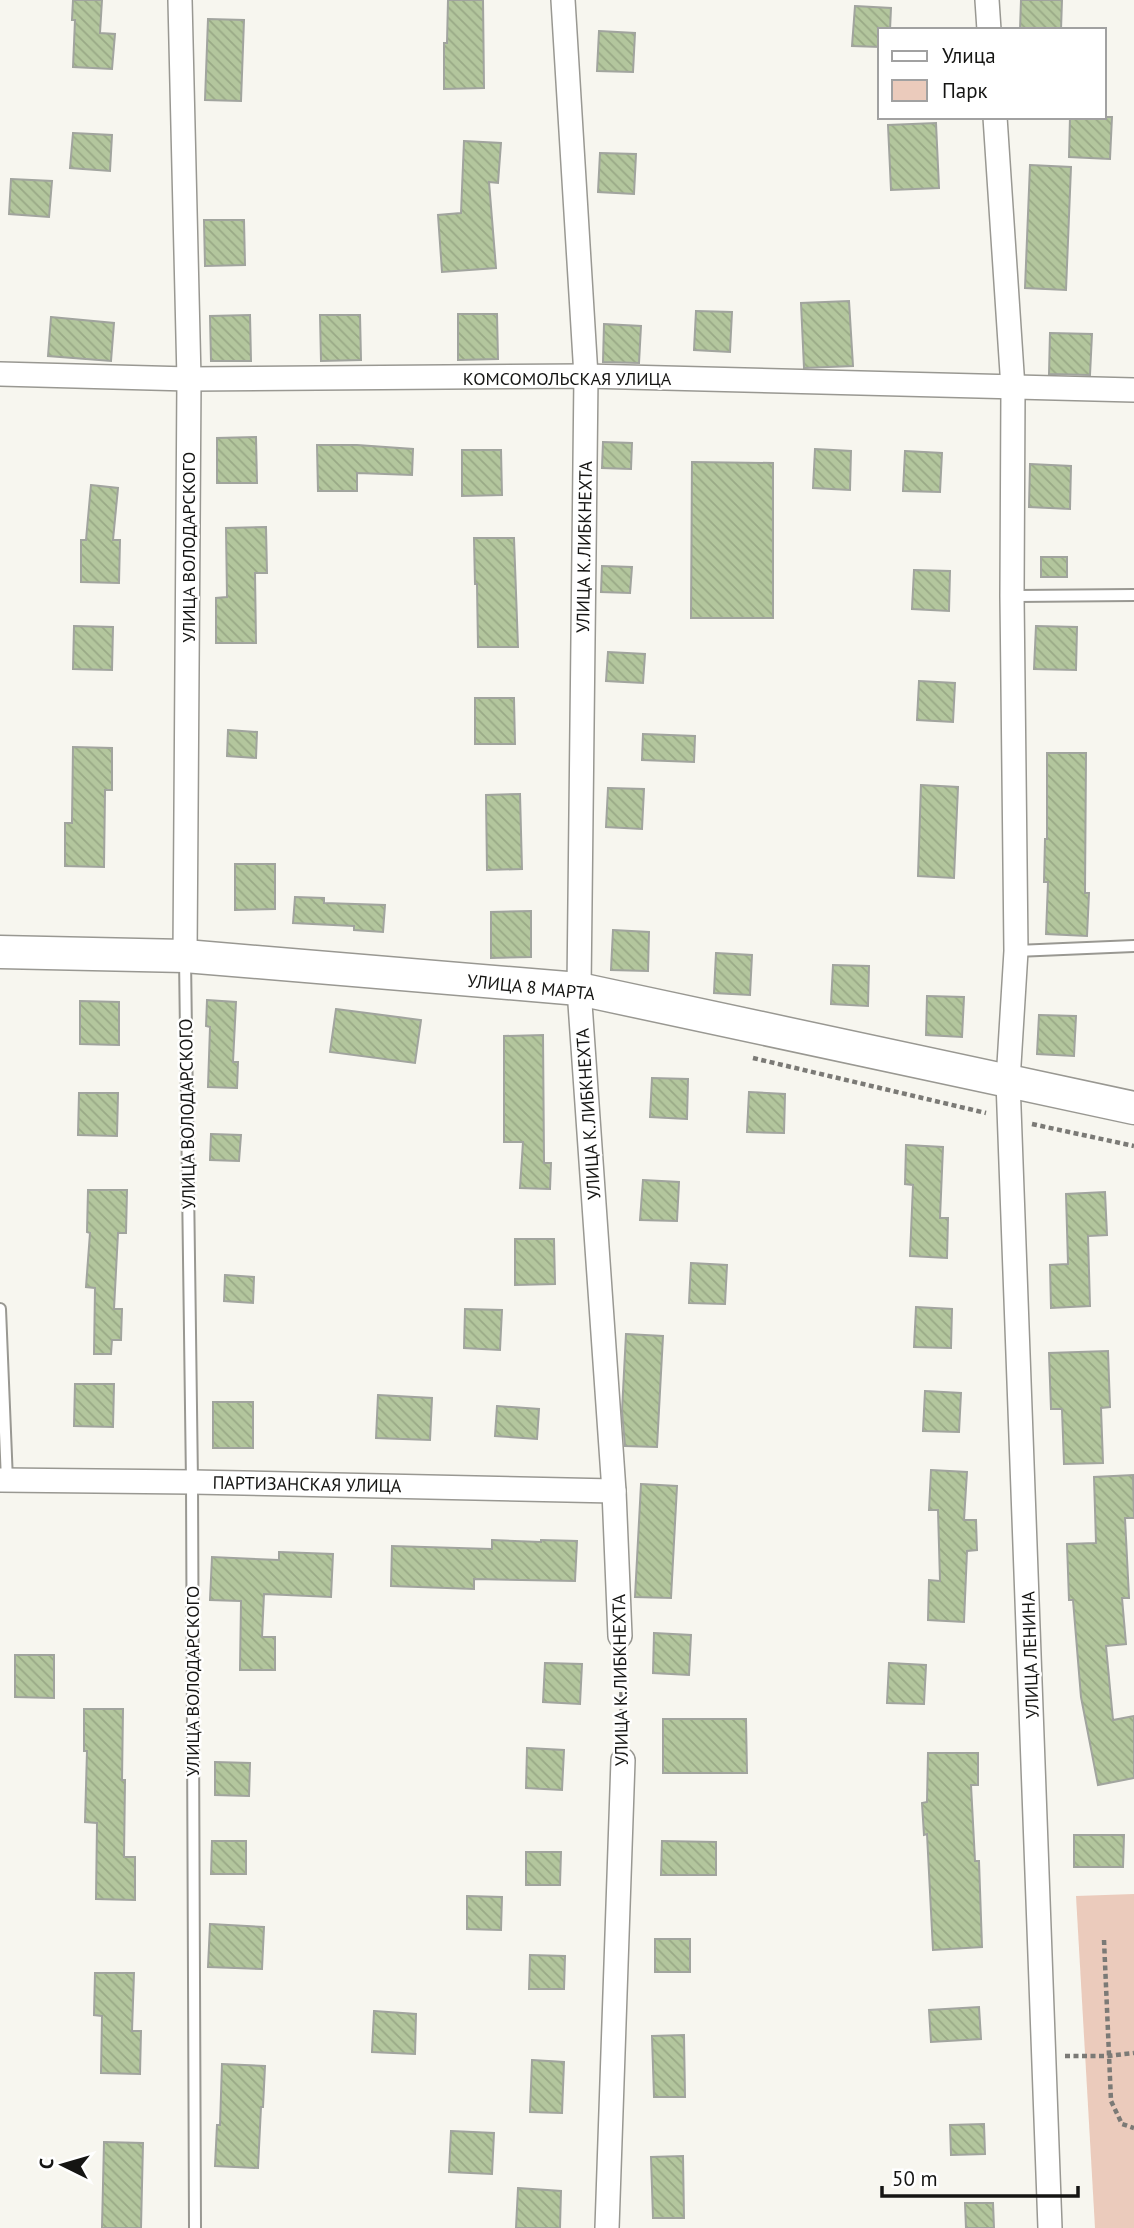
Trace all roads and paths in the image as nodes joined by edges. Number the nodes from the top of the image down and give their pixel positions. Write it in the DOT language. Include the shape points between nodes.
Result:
graph roads {
  1 [pos="180,0"];
  2 [pos="563,0"];
  3 [pos="987,0"];
  4 [pos="989,28"];
  5 [pos="995,119"];
  6 [pos="0,373"];
  7 [pos="586,376"];
  8 [pos="189,379"];
  9 [pos="1013,388"];
  10 [pos="1134,390"];
  11 [pos="1134,595"];
  12 [pos="1012,596"];
  13 [pos="1134,946"];
  14 [pos="1016,951"];
  15 [pos="0,952"];
  16 [pos="185,956"];
  17 [pos="579,989"];
  18 [pos="1008,1082"];
  19 [pos="1134,1108"];
  20 [pos="0,1308"];
  21 [pos="4,1480"];
  22 [pos="192,1482"];
  23 [pos="614,1491"];
  24 [pos="620,1636"];
  25 [pos="623,1760"];
  26 [pos="1104,1940"];
  27 [pos="1134,2053"];
  28 [pos="1108,2056"];
  29 [pos="1045,2057"];
  30 [pos="1134,2128"];
  31 [pos="195,2228"];
  32 [pos="607,2228"];
  33 [pos="1050,2228"];
  1 -- 8 [label="street, УЛИЦА ВОЛОДАРСКОГО"];
  2 -- 7 [label="street, УЛИЦА К.ЛИБКНЕХТА"];
  3 -- 4 [label="street"];
  5 -- 9 [label="street, УЛИЦА ЛЕНИНА"];
  6 -- 8 [label="street, КОМСОМОЛЬСКАЯ УЛИЦА"];
  7 -- 8 [label="street, КОМСОМОЛЬСКАЯ УЛИЦА"];
  7 -- 9 [label="street, КОМСОМОЛЬСКАЯ УЛИЦА"];
  7 -- 17 [label="street, УЛИЦА К.ЛИБКНЕХТА"];
  8 -- 16 [label="street, УЛИЦА ВОЛОДАРСКОГО"];
  9 -- 10 [label="street, КОМСОМОЛЬСКАЯ УЛИЦА"];
  9 -- 12 [label="street, УЛИЦА ЛЕНИНА"];
  11 -- 12 [label="lane"];
  12 -- 14 [label="street, УЛИЦА ЛЕНИНА"];
  13 -- 14 [label="lane"];
  14 -- 18 [label="street, УЛИЦА ЛЕНИНА"];
  15 -- 16 [label="main road, УЛИЦА 8 МАРТА"];
  16 -- 17 [label="main road, УЛИЦА 8 МАРТА"];
  16 -- 22 [label="lane, УЛИЦА ВОЛОДАРСКОГО"];
  17 -- 18 [label="main road, УЛИЦА 8 МАРТА"];
  17 -- 23 [label="street, УЛИЦА К.ЛИБКНЕХТА"];
  18 -- 19 [label="main road, УЛИЦА 8 МАРТА"];
  18 -- 29 [label="street, УЛИЦА ЛЕНИНА"];
  20 -- 21 [label="lane"];
  21 -- 22 [label="street, ПАРТИЗАНСКАЯ УЛИЦА"];
  22 -- 23 [label="street, ПАРТИЗАНСКАЯ УЛИЦА"];
  22 -- 31 [label="lane, УЛИЦА ВОЛОДАРСКОГО"];
  23 -- 24 [label="street, УЛИЦА К.ЛИБКНЕХТА"];
  24 -- 25 [label="path, УЛИЦА К.ЛИБКНЕХТА"];
  25 -- 32 [label="street, УЛИЦА К.ЛИБКНЕХТА"];
  26 -- 28 [label="path"];
  27 -- 28 [label="path"];
  28 -- 29 [label="path"];
  28 -- 30 [label="path" via="1111,2101 1122,2124"];
  29 -- 33 [label="street, УЛИЦА ЛЕНИНА"];
}
